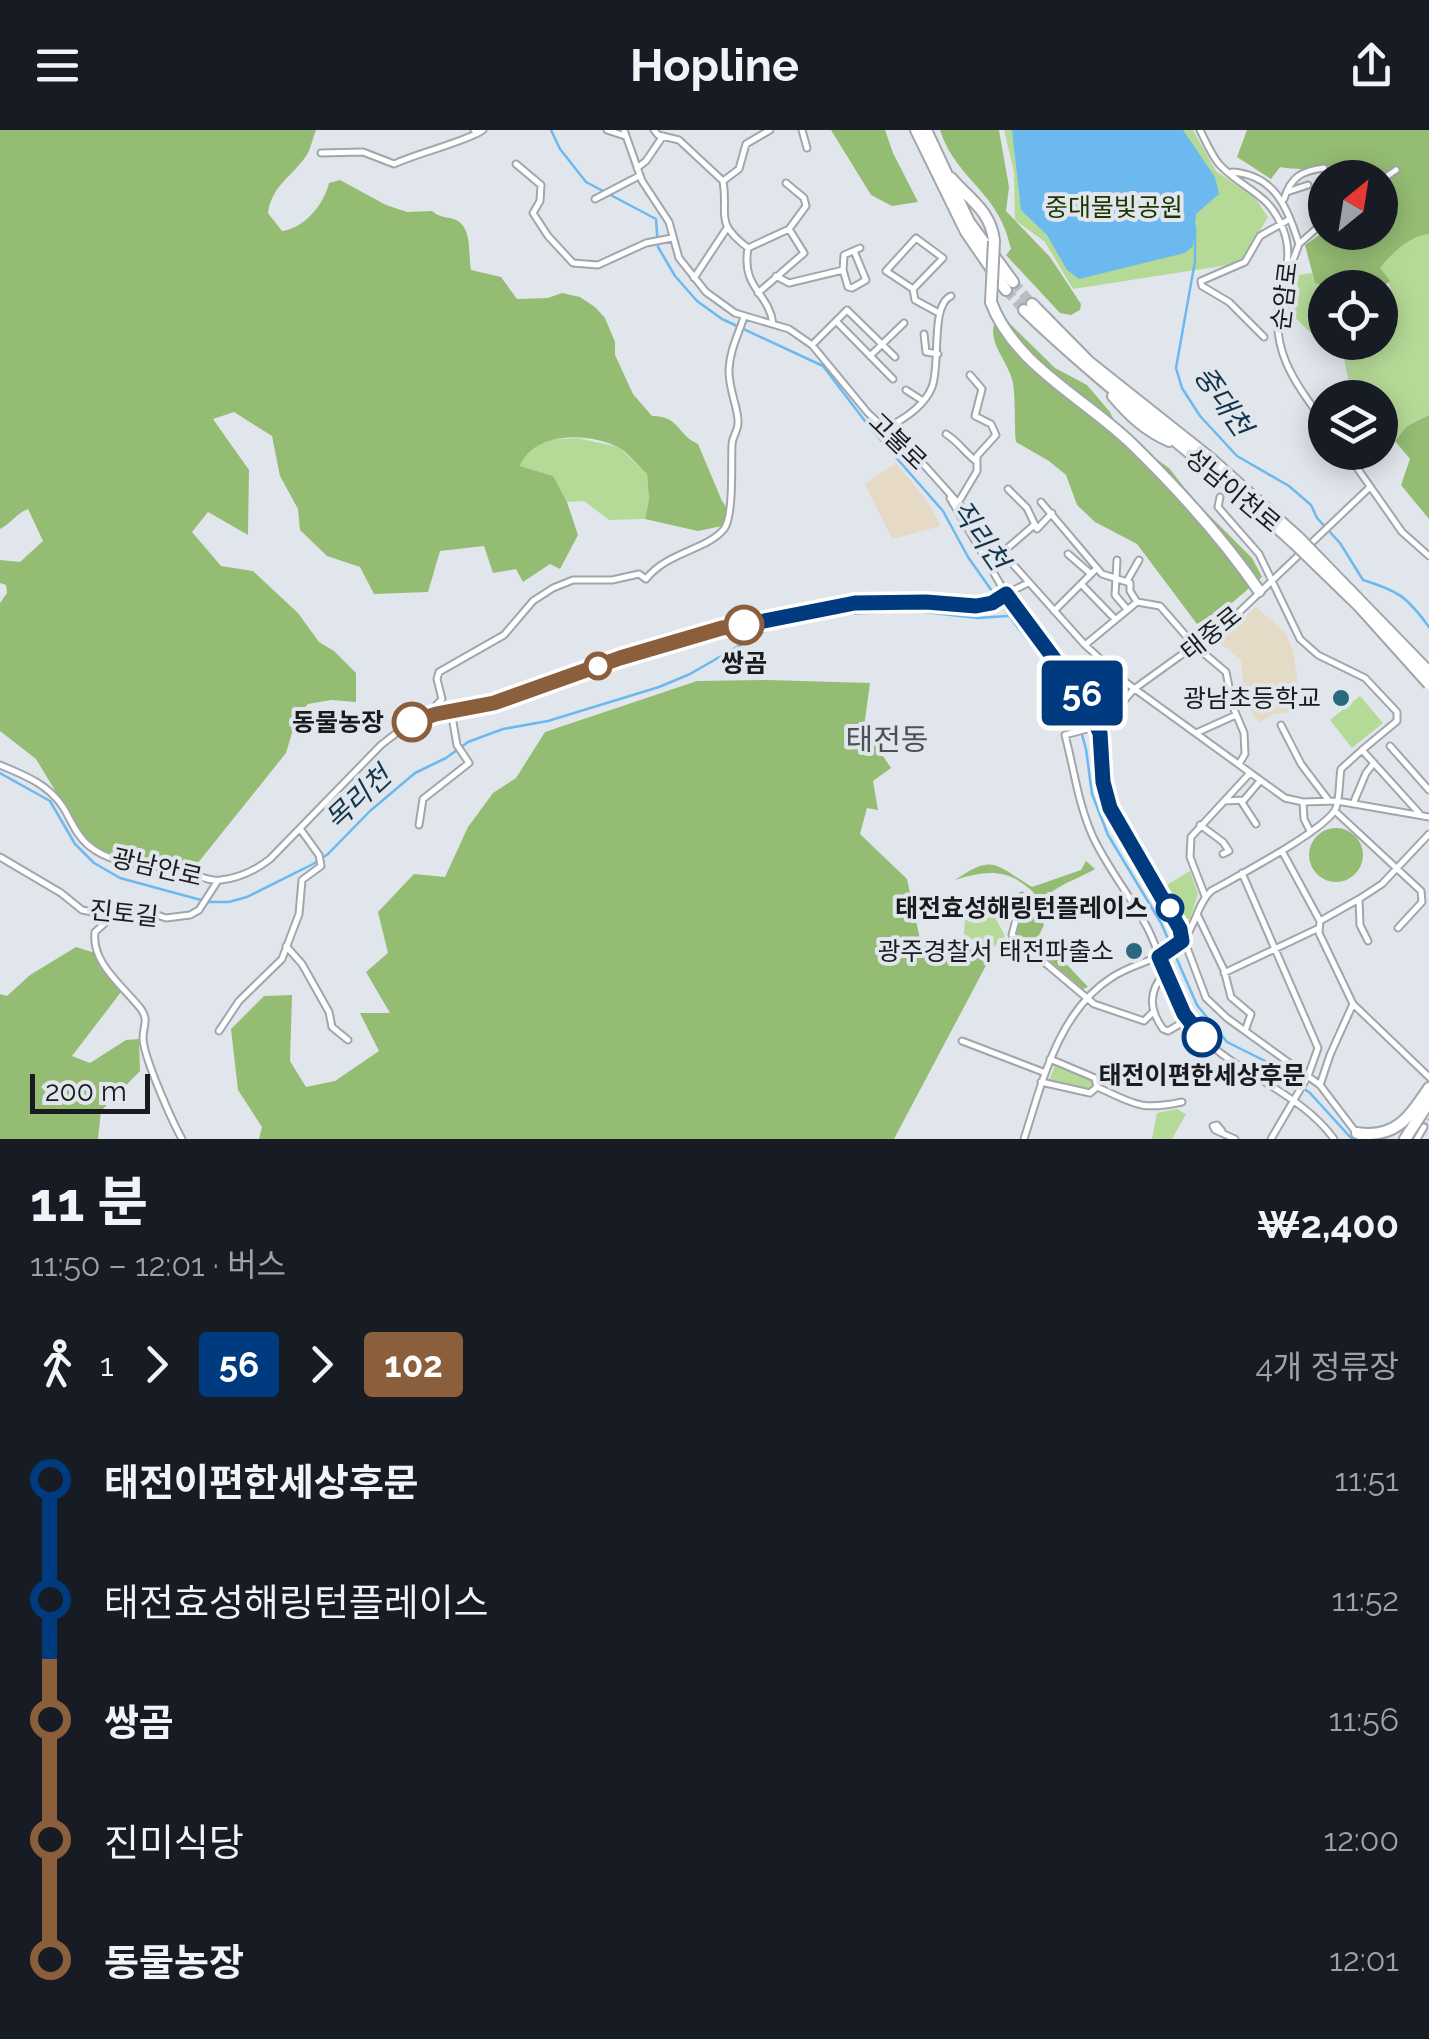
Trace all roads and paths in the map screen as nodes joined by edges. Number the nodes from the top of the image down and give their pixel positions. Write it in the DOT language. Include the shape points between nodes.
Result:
graph roads {
  1 [pos="607,130"];
  2 [pos="654,130"];
  3 [pos="802,130"];
  4 [pos="916,130"];
  5 [pos="926,130"];
  6 [pos="1200,130"];
  7 [pos="478,131"];
  8 [pos="765,131"];
  9 [pos="625,133"];
  10 [pos="662,136"];
  11 [pos="807,148"];
  12 [pos="321,152"];
  13 [pos="516,164"];
  14 [pos="941,166"];
  15 [pos="1308,170"];
  16 [pos="1227,171"];
  17 [pos="638,172"];
  18 [pos="723,181"];
  19 [pos="786,183"];
  20 [pos="1308,185"];
  21 [pos="1283,193"];
  22 [pos="595,199"];
  23 [pos="1290,219"];
  24 [pos="1281,224"];
  25 [pos="727,228"];
  26 [pos="788,229"];
  27 [pos="1308,236"];
  28 [pos="672,238"];
  29 [pos="1299,244"];
  30 [pos="748,248"];
  31 [pos="843,270"];
  32 [pos="1286,275"];
  33 [pos="776,276"];
  34 [pos="694,278"];
  35 [pos="913,289"];
  36 [pos="758,293"];
  37 [pos="951,296"];
  38 [pos="938,313"];
  39 [pos="743,320"];
  40 [pos="836,322"];
  41 [pos="904,323"];
  42 [pos="773,324"];
  43 [pos="924,334"];
  44 [pos="1264,337"];
  45 [pos="812,344"];
  46 [pos="882,344"];
  47 [pos="938,354"];
  48 [pos="870,356"];
  49 [pos="895,357"];
  50 [pos="970,375"];
  51 [pos="892,378"];
  52 [pos="906,390"];
  53 [pos="1308,399"];
  54 [pos="923,401"];
  55 [pos="884,429"];
  56 [pos="946,434"];
  57 [pos="976,462"];
  58 [pos="1358,470"];
  59 [pos="1370,487"];
  60 [pos="1008,489"];
  61 [pos="946,492"];
  62 [pos="1220,497"];
  63 [pos="1041,502"];
  64 [pos="958,503"];
  65 [pos="1052,514"];
  66 [pos="1033,526"];
  67 [pos="1297,540"];
  68 [pos="1002,552"];
  69 [pos="1068,554"];
  70 [pos="1429,556"];
  71 [pos="1116,560"];
  72 [pos="1139,560"];
  73 [pos="1096,568"];
  74 [pos="1091,574"];
  75 [pos="1115,578"];
  76 [pos="1272,580"];
  77 [pos="1128,581"];
  78 [pos="1028,583"];
  79 [pos="1082,585"];
  80 [pos="1258,591"];
  81 [pos="1004,595"];
  82 [pos="1136,602"];
  83 [pos="1127,609"];
  84 [pos="1054,612"];
  85 [pos="1115,619"];
  86 [pos="1085,645"];
  87 [pos="1194,645"];
  88 [pos="1429,672"];
  89 [pos="1429,684"];
  90 [pos="1134,689"];
  91 [pos="1089,709"];
  92 [pos="451,711"];
  93 [pos="1113,712"];
  94 [pos="1236,715"];
  95 [pos="424,717"];
  96 [pos="1281,725"];
  97 [pos="1098,726"];
  98 [pos="1196,733"];
  99 [pos="1390,746"];
  100 [pos="1362,750"];
  101 [pos="1102,754"];
  102 [pos="1374,763"];
  103 [pos="0,764"];
  104 [pos="1239,764"];
  105 [pos="1250,773"];
  106 [pos="1260,781"];
  107 [pos="1429,790"];
  108 [pos="1329,800"];
  109 [pos="1224,801"];
  110 [pos="1241,801"];
  111 [pos="1337,801"];
  112 [pos="1304,802"];
  113 [pos="1353,804"];
  114 [pos="1335,811"];
  115 [pos="1425,816"];
  116 [pos="1256,824"];
  117 [pos="420,825"];
  118 [pos="1200,825"];
  119 [pos="301,830"];
  120 [pos="1310,831"];
  121 [pos="1429,834"];
  122 [pos="1282,850"];
  123 [pos="1223,854"];
  124 [pos="0,857"];
  125 [pos="1396,870"];
  126 [pos="1242,873"];
  127 [pos="218,881"];
  128 [pos="1022,896"];
  129 [pos="1205,896"];
  130 [pos="1358,900"];
  131 [pos="1198,914"];
  132 [pos="113,916"];
  133 [pos="1319,925"];
  134 [pos="1398,928"];
  135 [pos="1368,941"];
  136 [pos="1181,942"];
  137 [pos="286,946"];
  138 [pos="1276,948"];
  139 [pos="1161,956"];
  140 [pos="1165,972"];
  141 [pos="1224,973"];
  142 [pos="1087,998"];
  143 [pos="1353,1004"];
  144 [pos="1152,1014"];
  145 [pos="1187,1020"];
  146 [pos="219,1031"];
  147 [pos="1246,1031"];
  148 [pos="348,1040"];
  149 [pos="962,1040"];
  150 [pos="1050,1059"];
  151 [pos="1044,1072"];
  152 [pos="1429,1076"];
  153 [pos="1308,1077"];
  154 [pos="1041,1082"];
  155 [pos="1320,1085"];
  156 [pos="1096,1087"];
  157 [pos="1429,1090"];
  158 [pos="1295,1099"];
  159 [pos="1182,1102"];
  160 [pos="1429,1102"];
  161 [pos="1424,1127"];
  162 [pos="1222,1131"];
  163 [pos="1359,1136"];
  164 [pos="182,1139"];
  165 [pos="1024,1139"];
  166 [pos="1235,1139"];
  167 [pos="1271,1139"];
  168 [pos="1334,1139"];
  169 [pos="1402,1139"];
  170 [pos="1417,1139"];
  1 -- 9 [label="street"];
  2 -- 10 [label="street"];
  3 -- 11 [label="street"];
  4 -- 14 [label="highway" via="966,232 1009,286"];
  5 -- 14 [label="highway"];
  6 -- 16 [label="street, 순암로"];
  7 -- 12 [label="street" via="394,164 363,152"];
  8 -- 18 [label="street" via="746,144 739,169"];
  9 -- 17 [label="street, 고불로"];
  10 -- 17 [label="street"];
  10 -- 18 [label="street" via="679,140"];
  13 -- 28 [label="street" via="541,185 533,213 573,263 598,265"];
  14 -- 80 [label="highway, bridge" via="992,226 991,302 1016,344 1132,444 1221,540"];
  15 -- 21 [label="street"];
  16 -- 21 [label="street"];
  16 -- 24 [label="street, 순암로" via="1257,191"];
  17 -- 22 [label="street"];
  17 -- 28 [label="street, 고불로"];
  18 -- 25 [label="street"];
  19 -- 26 [label="street" via="806,202"];
  20 -- 21 [label="street"];
  21 -- 23 [label="street"];
  23 -- 24 [label="street"];
  23 -- 29 [label="street"];
  24 -- 32 [label="street, 순암로" via="1290,247"];
  24 -- 44 [label="street" via="1260,236 1245,262 1201,281"];
  25 -- 30 [label="street"];
  25 -- 34 [label="street"];
  26 -- 30 [label="street"];
  26 -- 33 [label="street" via="804,253"];
  27 -- 29 [label="street"];
  28 -- 34 [label="street, 고불로"];
  29 -- 32 [label="street"];
  30 -- 36 [label="street" via="746,273"];
  31 -- 31 [label="street" via="850,288 866,280 857,250 844,255"];
  31 -- 33 [label="street" via="789,282"];
  32 -- 53 [label="street, 순암로" via="1279,346"];
  33 -- 36 [label="street"];
  34 -- 39 [label="street, 고불로"];
  35 -- 35 [label="street" via="943,258 916,238 886,271"];
  35 -- 38 [label="street" via="915,300"];
  36 -- 42 [label="street"];
  37 -- 38 [label="street"];
  38 -- 47 [label="street"];
  39 -- 42 [label="street, 고불로"];
  39 -- 95 [label="street" via="729,377 738,424 724,529 646,579 583,579 546,592 504,636 439,672 442,699"];
  40 -- 45 [label="street"];
  40 -- 46 [label="street" via="847,310"];
  40 -- 48 [label="street"];
  41 -- 46 [label="street"];
  42 -- 45 [label="street, 고불로"];
  43 -- 47 [label="street" via="926,352"];
  45 -- 55 [label="street, 고불로"];
  46 -- 48 [label="street"];
  46 -- 49 [label="street"];
  47 -- 54 [label="street"];
  48 -- 51 [label="street"];
  50 -- 57 [label="street" via="982,390 975,416 992,424 996,435"];
  52 -- 54 [label="street"];
  54 -- 55 [label="street"];
  55 -- 61 [label="street, 고불로"];
  56 -- 57 [label="street"];
  57 -- 64 [label="street"];
  58 -- 59 [label="street"];
  59 -- 70 [label="street"];
  59 -- 76 [label="street, 태중로"];
  60 -- 66 [label="street"];
  61 -- 64 [label="street, 고불로"];
  61 -- 81 [label="street"];
  62 -- 76 [label="street" via="1218,507 1259,554"];
  63 -- 65 [label="street"];
  64 -- 68 [label="street, 고불로"];
  65 -- 66 [label="street" via="1039,529"];
  65 -- 73 [label="street"];
  66 -- 68 [label="street"];
  67 -- 67 [label="highway, 성남이천로" via="1210,458 1028,307 1084,368"];
  67 -- 88 [label="highway, 성남이천로, bridge"];
  67 -- 89 [label="highway, 성남이천로, bridge"];
  68 -- 78 [label="street, 고불로"];
  69 -- 74 [label="street"];
  71 -- 75 [label="street"];
  72 -- 77 [label="street"];
  73 -- 74 [label="street"];
  73 -- 75 [label="street"];
  74 -- 79 [label="street"];
  75 -- 77 [label="street"];
  75 -- 83 [label="street" via="1115,596"];
  76 -- 80 [label="street, 태중로"];
  76 -- 100 [label="street" via="1305,644 1366,678 1397,712 1396,721"];
  77 -- 82 [label="street"];
  78 -- 81 [label="street"];
  78 -- 84 [label="street, 고불로"];
  79 -- 84 [label="street"];
  79 -- 85 [label="street"];
  80 -- 87 [label="street, 태중로" via="1234,618"];
  81 -- 91 [label="street"];
  81 -- 92 [label="street, 광남안로" via="976,606 855,603 732,626"];
  82 -- 83 [label="street"];
  82 -- 87 [label="street" via="1160,606"];
  83 -- 85 [label="street"];
  84 -- 86 [label="street, 고불로"];
  85 -- 86 [label="street"];
  86 -- 90 [label="street, 고불로"];
  87 -- 90 [label="street, 태중로"];
  87 -- 94 [label="street" via="1226,672"];
  90 -- 93 [label="street, 태중로"];
  90 -- 98 [label="street, 고불로"];
  91 -- 93 [label="street"];
  91 -- 97 [label="street"];
  92 -- 95 [label="street, 광남안로"];
  92 -- 117 [label="street" via="460,754 469,763 423,799"];
  93 -- 97 [label="street, 태중로"];
  93 -- 101 [label="street"];
  94 -- 98 [label="street"];
  94 -- 104 [label="street" via="1246,746"];
  95 -- 119 [label="street, 광남안로" via="381,745"];
  96 -- 108 [label="street"];
  97 -- 101 [label="street"];
  97 -- 139 [label="street" via="1068,734 1081,804 1094,840"];
  98 -- 104 [label="street, 고불로"];
  99 -- 107 [label="street"];
  100 -- 102 [label="street"];
  100 -- 111 [label="street" via="1341,769"];
  101 -- 136 [label="street" via="1110,808 1175,916"];
  102 -- 113 [label="street"];
  102 -- 115 [label="street"];
  103 -- 127 [label="street, 광남안로" via="50,792 82,839 101,854"];
  104 -- 105 [label="street, 고불로"];
  105 -- 106 [label="street, 고불로"];
  105 -- 109 [label="street"];
  106 -- 110 [label="street"];
  106 -- 112 [label="street, 고불로"];
  108 -- 111 [label="street"];
  108 -- 112 [label="street"];
  109 -- 110 [label="street"];
  109 -- 118 [label="street"];
  110 -- 116 [label="street"];
  111 -- 113 [label="street"];
  111 -- 114 [label="street"];
  112 -- 120 [label="street"];
  113 -- 115 [label="street"];
  114 -- 120 [label="street"];
  114 -- 125 [label="street"];
  118 -- 123 [label="street" via="1226,845 1230,851"];
  118 -- 129 [label="street" via="1190,852"];
  119 -- 127 [label="street, 광남안로" via="262,865"];
  119 -- 137 [label="street" via="322,864 302,880 300,914"];
  120 -- 122 [label="street"];
  121 -- 125 [label="street"];
  122 -- 126 [label="street"];
  122 -- 133 [label="street"];
  124 -- 132 [label="street, 진토길" via="82,910"];
  125 -- 130 [label="street"];
  125 -- 134 [label="street" via="1420,891 1422,902"];
  126 -- 129 [label="street"];
  126 -- 138 [label="street"];
  127 -- 132 [label="street, 진토길" via="190,915"];
  128 -- 142 [label="street" via="1012,934"];
  129 -- 131 [label="street"];
  130 -- 133 [label="street"];
  130 -- 135 [label="street"];
  131 -- 136 [label="street"];
  131 -- 141 [label="street"];
  132 -- 164 [label="street" via="96,932 97,953 143,1011 145,1044"];
  133 -- 138 [label="street"];
  133 -- 143 [label="street"];
  136 -- 139 [label="street"];
  136 -- 147 [label="street" via="1206,998"];
  137 -- 146 [label="street"];
  137 -- 148 [label="street" via="302,964 332,1027"];
  138 -- 141 [label="street"];
  138 -- 153 [label="street" via="1318,1048"];
  139 -- 140 [label="street"];
  139 -- 142 [label="street" via="1114,976"];
  140 -- 144 [label="street" via="1154,985"];
  140 -- 145 [label="street"];
  141 -- 147 [label="street" via="1232,997 1252,1014"];
  142 -- 144 [label="street" via="1144,1021"];
  142 -- 150 [label="street"];
  143 -- 152 [label="street"];
  143 -- 155 [label="street"];
  144 -- 145 [label="street" via="1168,1031"];
  145 -- 158 [label="street" via="1214,1048"];
  147 -- 153 [label="street"];
  149 -- 151 [label="street"];
  150 -- 151 [label="street"];
  150 -- 156 [label="street" via="1095,1078"];
  151 -- 154 [label="street"];
  153 -- 155 [label="street"];
  153 -- 158 [label="street"];
  154 -- 156 [label="street" via="1080,1093"];
  154 -- 165 [label="street"];
  155 -- 163 [label="street"];
  156 -- 159 [label="street" via="1152,1109"];
  157 -- 163 [label="highway" via="1397,1129 1379,1138"];
  157 -- 169 [label="highway"];
  158 -- 167 [label="street"];
  158 -- 168 [label="street"];
  160 -- 169 [label="highway"];
  161 -- 170 [label="street"];
  162 -- 166 [label="street"];
}
